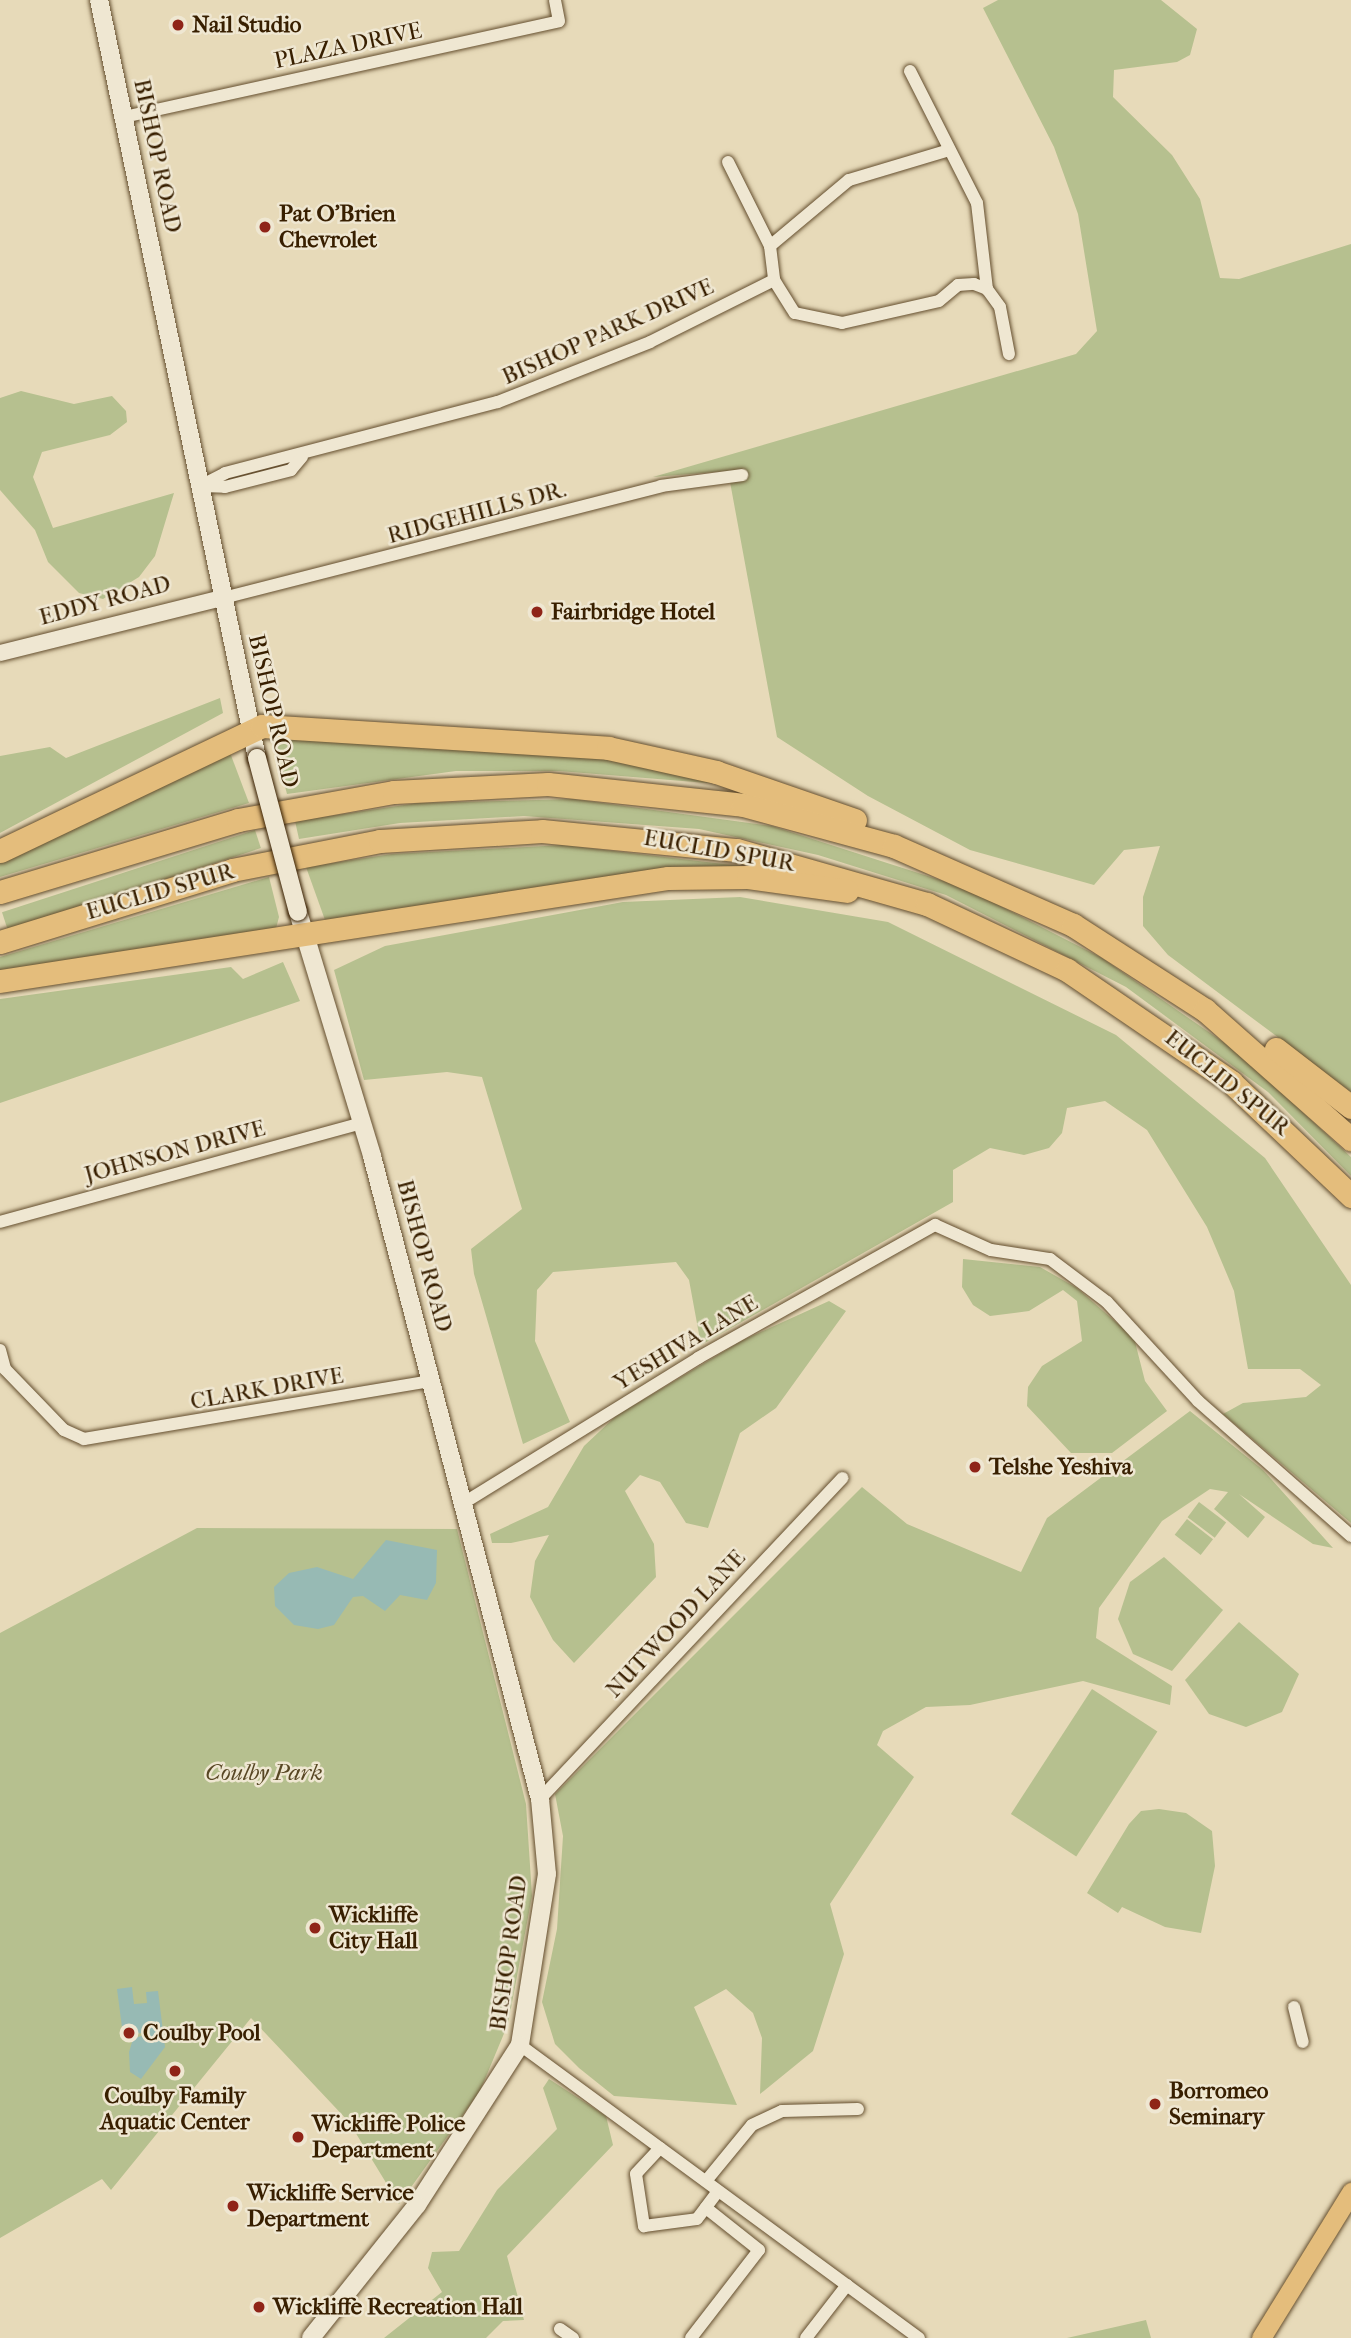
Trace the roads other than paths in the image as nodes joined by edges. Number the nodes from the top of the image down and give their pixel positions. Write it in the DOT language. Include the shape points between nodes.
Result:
graph roads {
  1 [pos="99,0"];
  2 [pos="555,0"];
  3 [pos="910,71"];
  4 [pos="124,117"];
  5 [pos="949,150"];
  6 [pos="728,162"];
  7 [pos="770,246"];
  8 [pos="774,279"];
  9 [pos="988,289"];
  10 [pos="1009,354"];
  11 [pos="742,475"];
  12 [pos="200,486"];
  13 [pos="223,598"];
  14 [pos="0,653"];
  15 [pos="250,727"];
  16 [pos="0,851"];
  17 [pos="967,874"];
  18 [pos="0,892"];
  19 [pos="962,919"];
  20 [pos="304,937"];
  21 [pos="0,942"];
  22 [pos="0,981"];
  23 [pos="1175,988"];
  24 [pos="1351,1107"];
  25 [pos="362,1123"];
  26 [pos="1351,1139"];
  27 [pos="1351,1196"];
  28 [pos="0,1222"];
  29 [pos="0,1350"];
  30 [pos="2,1371"];
  31 [pos="431,1381"];
  32 [pos="843,1478"];
  33 [pos="462,1504"];
  34 [pos="1351,1536"];
  35 [pos="540,1799"];
  36 [pos="1294,2007"];
  37 [pos="1303,2042"];
  38 [pos="520,2045"];
  39 [pos="858,2109"];
  40 [pos="660,2148"];
  41 [pos="706,2181"];
  42 [pos="718,2191"];
  43 [pos="1351,2192"];
  44 [pos="706,2208"];
  45 [pos="774,2231"];
  46 [pos="759,2250"];
  47 [pos="847,2285"];
  48 [pos="560,2329"];
  49 [pos="311,2338"];
  50 [pos="573,2338"];
  51 [pos="691,2338"];
  52 [pos="806,2338"];
  53 [pos="919,2338"];
  54 [pos="1261,2338"];
  1 -- 4 [label="main road, BISHOP ROAD"];
  2 -- 4 [label="street, PLAZA DRIVE" via="559,22"];
  3 -- 5 [label="street"];
  4 -- 12 [label="main road, BISHOP ROAD"];
  5 -- 7 [label="street" via="849,180"];
  5 -- 9 [label="street" via="977,203"];
  6 -- 7 [label="street"];
  7 -- 8 [label="street"];
  8 -- 9 [label="street" via="794,313 842,323 939,301 958,285"];
  8 -- 12 [label="street, BISHOP PARK DRIVE" via="650,342 498,402 302,457 291,470 225,487"];
  9 -- 10 [label="street" via="1000,307"];
  11 -- 13 [label="street, RIDGEHILLS DR." via="662,486"];
  12 -- 13 [label="main road, BISHOP ROAD"];
  13 -- 14 [label="street, EDDY ROAD"];
  13 -- 15 [label="main road, BISHOP ROAD"];
  15 -- 16 [label="highway"];
  15 -- 17 [label="highway" via="538,739 656,757 835,812"];
  15 -- 20 [label="main road, BISHOP ROAD, bridge"];
  17 -- 18 [label="highway, EUCLID SPUR" via="856,833 743,805 628,789 496,785 277,810"];
  17 -- 23 [label="highway, EUCLID SPUR" via="1073,925"];
  19 -- 20 [label="highway" via="818,885 700,876"];
  19 -- 21 [label="highway, EUCLID SPUR" via="852,878 737,850 620,834 500,831 380,841 269,861"];
  19 -- 27 [label="highway, EUCLID SPUR" via="1067,970 1167,1033 1260,1107"];
  20 -- 22 [label="highway"];
  20 -- 25 [label="main road, BISHOP ROAD"];
  23 -- 24 [label="highway" via="1238,1020"];
  23 -- 26 [label="highway, EUCLID SPUR" via="1267,1059"];
  25 -- 28 [label="street, JOHNSON DRIVE"];
  25 -- 31 [label="main road, BISHOP ROAD"];
  29 -- 30 [label="street"];
  30 -- 31 [label="street, CLARK DRIVE" via="64,1430 85,1439"];
  31 -- 33 [label="main road, BISHOP ROAD"];
  32 -- 35 [label="street, NUTWOOD LANE"];
  33 -- 34 [label="street, YESHIVA LANE" via="698,1358 935,1225 991,1250 1050,1259 1107,1302 1198,1401"];
  33 -- 35 [label="main road, BISHOP ROAD"];
  35 -- 38 [label="main road, BISHOP ROAD" via="547,1874"];
  36 -- 37 [label="street"];
  38 -- 40 [label="street, BISHOP ROAD"];
  38 -- 49 [label="main road" via="417,2205"];
  39 -- 41 [label="street" via="782,2111 752,2125"];
  40 -- 41 [label="street, BISHOP ROAD"];
  40 -- 44 [label="street" via="636,2174 644,2226 698,2219"];
  41 -- 42 [label="street, BISHOP ROAD"];
  42 -- 44 [label="street"];
  42 -- 45 [label="street, BISHOP ROAD"];
  43 -- 54 [label="main road"];
  44 -- 46 [label="street"];
  45 -- 46 [label="street"];
  45 -- 47 [label="street, BISHOP ROAD"];
  46 -- 51 [label="street"];
  47 -- 52 [label="street"];
  47 -- 53 [label="street, BISHOP ROAD"];
  48 -- 50 [label="street"];
}
